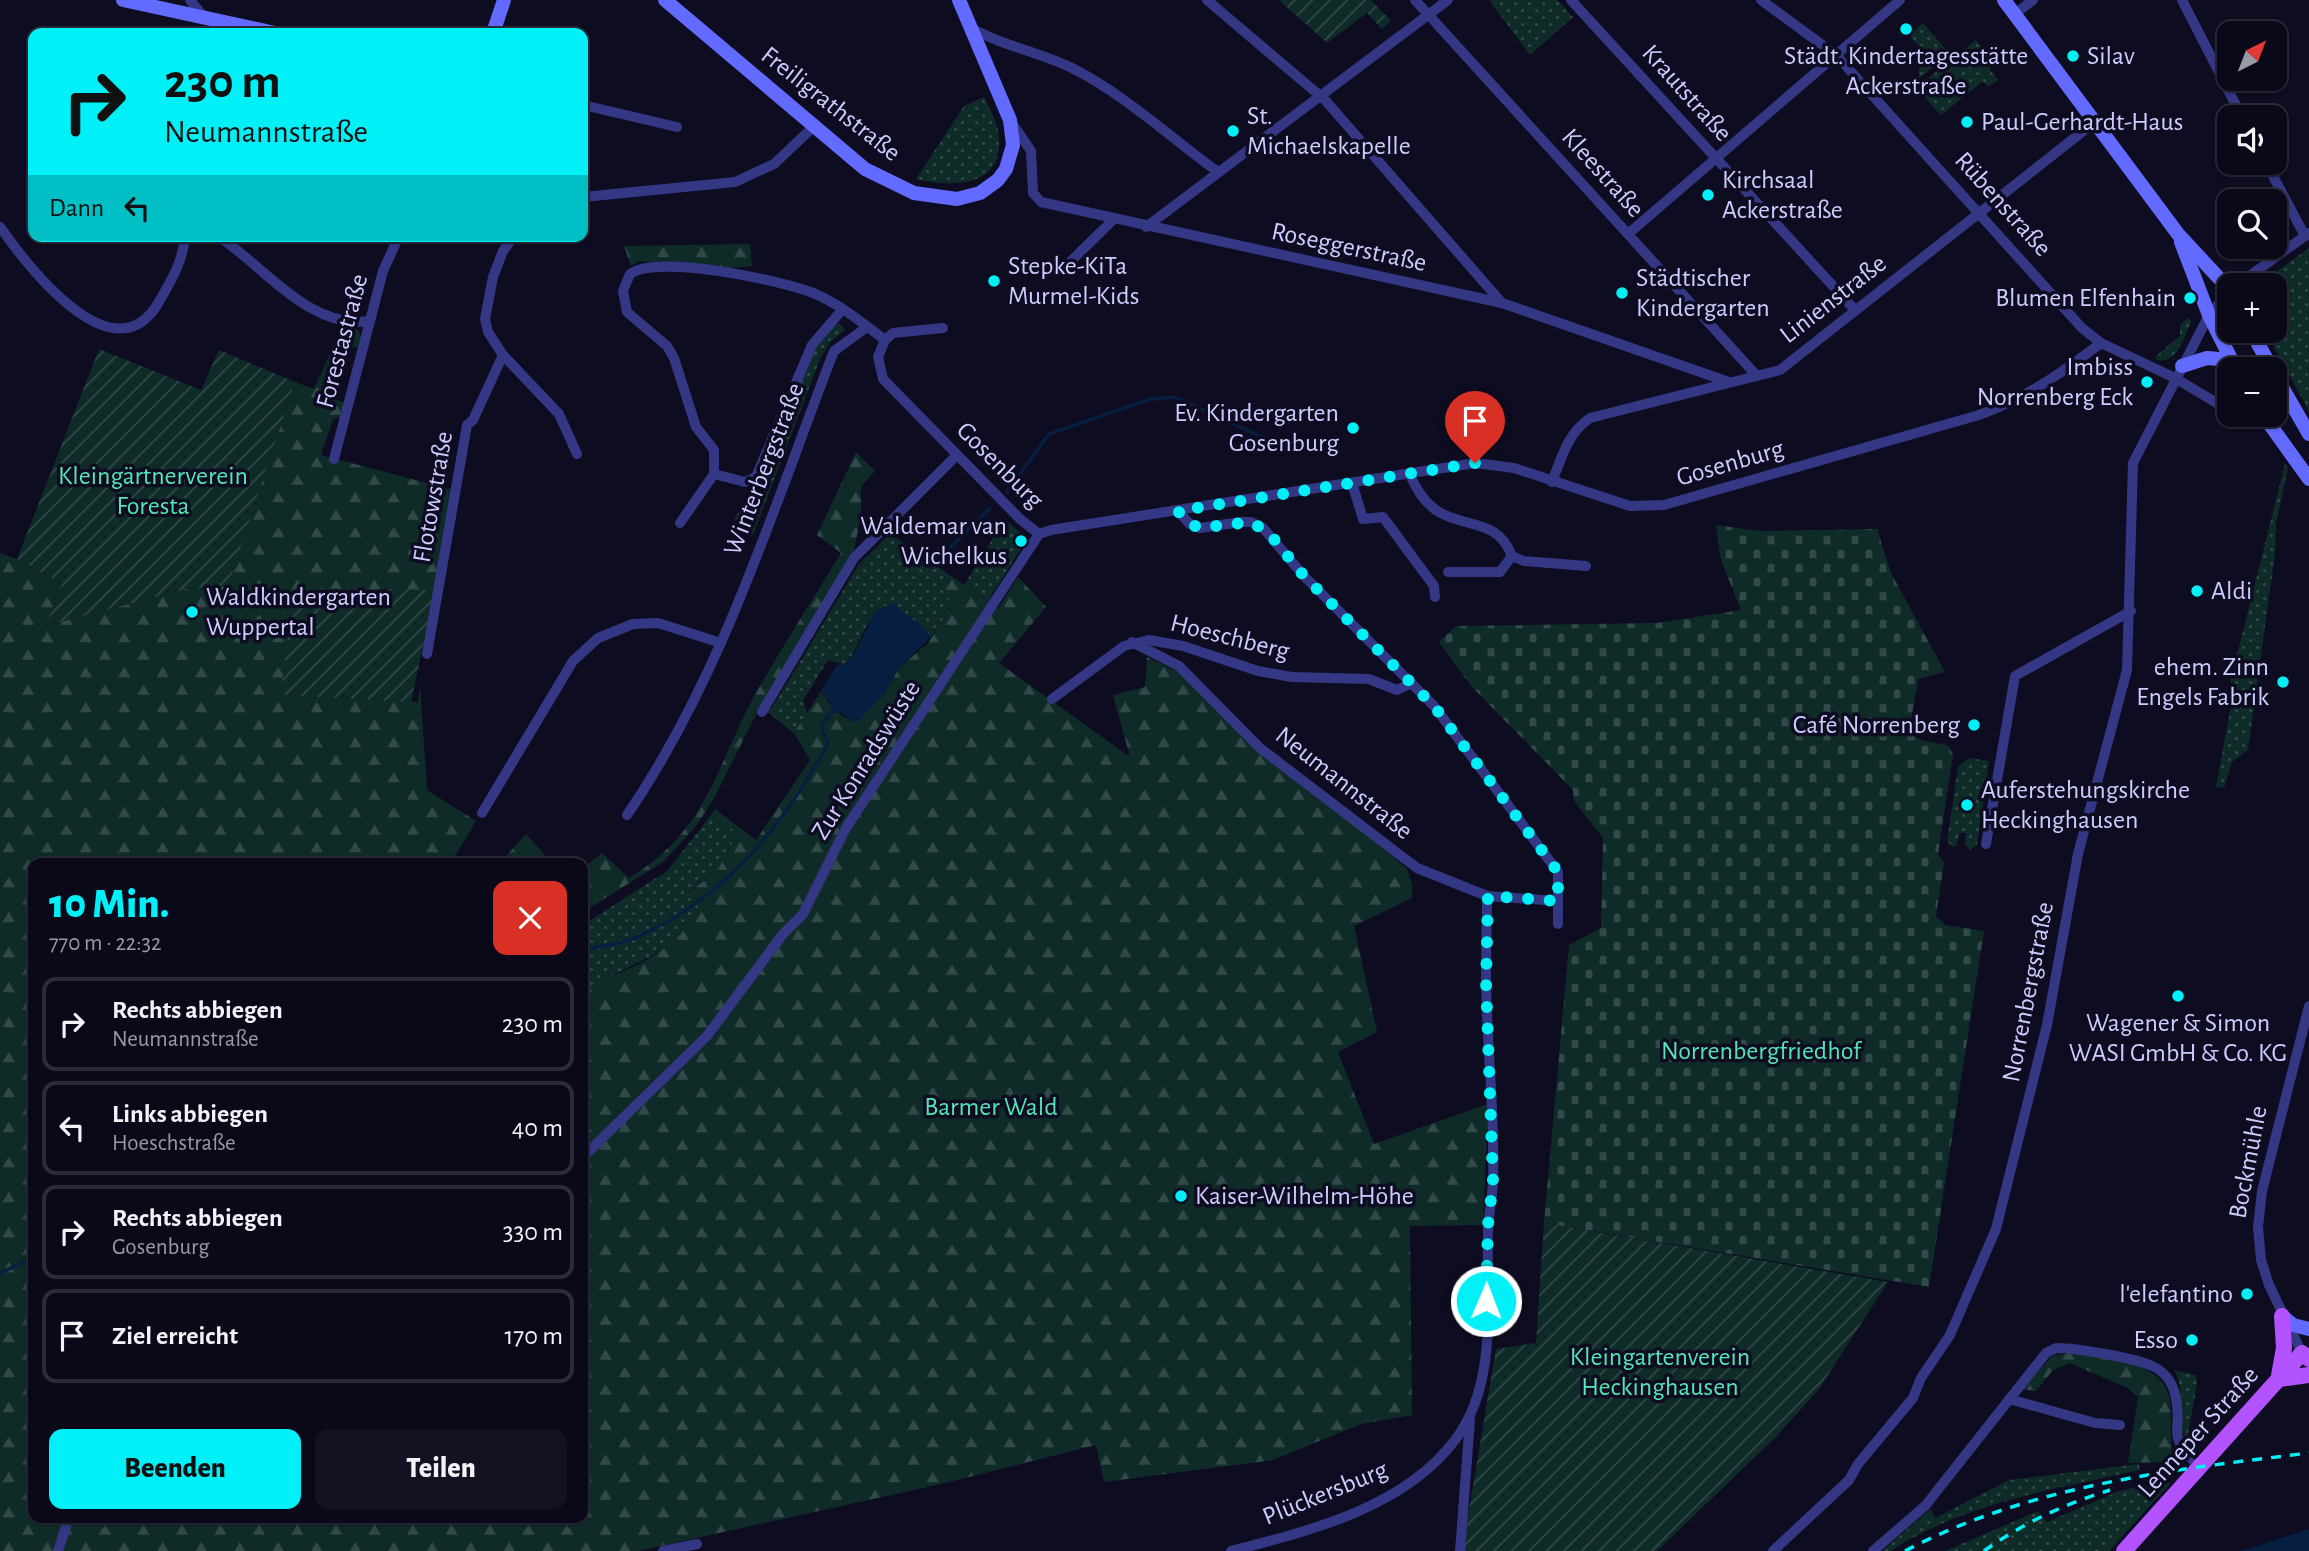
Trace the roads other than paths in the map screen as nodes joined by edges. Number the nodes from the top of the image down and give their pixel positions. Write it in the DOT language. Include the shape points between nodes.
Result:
graph roads {
  1 [pos="123,0"];
  2 [pos="190,0"];
  3 [pos="504,0"];
  4 [pos="665,0"];
  5 [pos="959,0"];
  6 [pos="1206,0"];
  7 [pos="1415,0"];
  8 [pos="1448,0"];
  9 [pos="1571,0"];
  10 [pos="1761,0"];
  11 [pos="1784,0"];
  12 [pos="1900,0"];
  13 [pos="2004,0"];
  14 [pos="2033,0"];
  15 [pos="2182,0"];
  16 [pos="1776,11"];
  17 [pos="1429,14"];
  18 [pos="2015,14"];
  19 [pos="204,17"];
  20 [pos="969,27"];
  21 [pos="253,28"];
  22 [pos="495,28"];
  23 [pos="1836,55"];
  24 [pos="1320,95"];
  25 [pos="2236,105"];
  26 [pos="588,107"];
  27 [pos="1010,120"];
  28 [pos="2096,121"];
  29 [pos="677,127"];
  30 [pos="814,127"];
  31 [pos="1717,160"];
  32 [pos="1217,172"];
  33 [pos="2273,175"];
  34 [pos="588,196"];
  35 [pos="1981,213"];
  36 [pos="1114,219"];
  37 [pos="0,227"];
  38 [pos="1146,227"];
  39 [pos="1628,234"];
  40 [pos="2178,234"];
  41 [pos="2307,235"];
  42 [pos="184,242"];
  43 [pos="226,242"];
  44 [pos="396,242"];
  45 [pos="511,242"];
  46 [pos="1069,263"];
  47 [pos="2254,273"];
  48 [pos="2217,276"];
  49 [pos="1502,303"];
  50 [pos="2217,305"];
  51 [pos="842,310"];
  52 [pos="1855,310"];
  53 [pos="2209,315"];
  54 [pos="370,321"];
  55 [pos="867,327"];
  56 [pos="943,328"];
  57 [pos="884,340"];
  58 [pos="2101,343"];
  59 [pos="503,355"];
  60 [pos="2229,357"];
  61 [pos="2217,361"];
  62 [pos="2178,372"];
  63 [pos="1758,376"];
  64 [pos="1729,382"];
  65 [pos="2287,396"];
  66 [pos="2217,401"];
  67 [pos="2271,427"];
  68 [pos="2309,434"];
  69 [pos="577,454"];
  70 [pos="957,455"];
  71 [pos="334,459"];
  72 [pos="1409,473"];
  73 [pos="714,474"];
  74 [pos="2309,480"];
  75 [pos="1552,482"];
  76 [pos="1352,483"];
  77 [pos="1178,511"];
  78 [pos="680,523"];
  79 [pos="1039,534"];
  80 [pos="1512,556"];
  81 [pos="1586,566"];
  82 [pos="1448,572"];
  83 [pos="1435,597"];
  84 [pos="2131,611"];
  85 [pos="1132,642"];
  86 [pos="721,643"];
  87 [pos="427,654"];
  88 [pos="1412,683"];
  89 [pos="1052,699"];
  90 [pos="762,712"];
  91 [pos="482,813"];
  92 [pos="627,815"];
  93 [pos="1986,844"];
  94 [pos="1488,896"];
  95 [pos="1558,901"];
  96 [pos="1558,924"];
  97 [pos="2309,1006"];
  98 [pos="588,1152"];
  99 [pos="2282,1316"];
  100 [pos="2309,1329"];
  101 [pos="2307,1353"];
  102 [pos="2309,1375"];
  103 [pos="2279,1379"];
  104 [pos="2009,1399"];
  105 [pos="1471,1417"];
  106 [pos="2120,1425"];
  107 [pos="2199,1467"];
  108 [pos="67,1523"];
  109 [pos="697,1544"];
  110 [pos="58,1551"];
  111 [pos="663,1551"];
  112 [pos="1231,1551"];
  113 [pos="1460,1551"];
  114 [pos="1773,1551"];
  115 [pos="1873,1551"];
  116 [pos="2124,1551"];
  1 -- 19 [label="street"];
  2 -- 19 [label="street"];
  3 -- 22 [label="street"];
  4 -- 30 [label="street, Freiligrathstraße"];
  5 -- 20 [label="street, Freiligrathstraße"];
  6 -- 24 [label="street"];
  7 -- 17 [label="street, Kleestraße"];
  8 -- 17 [label="street"];
  9 -- 31 [label="street, Krautstraße"];
  10 -- 16 [label="street, Rübenstraße"];
  11 -- 16 [label="street"];
  12 -- 23 [label="street"];
  13 -- 18 [label="street"];
  14 -- 18 [label="street"];
  15 -- 25 [label="street"];
  16 -- 23 [label="street, Rübenstraße"];
  17 -- 24 [label="street"];
  17 -- 39 [label="street, Kleestraße"];
  18 -- 28 [label="street"];
  19 -- 21 [label="street"];
  20 -- 27 [label="street, Freiligrathstraße"];
  20 -- 32 [label="street" via="1082,74"];
  23 -- 31 [label="street"];
  23 -- 35 [label="street, Rübenstraße"];
  24 -- 32 [label="street"];
  24 -- 49 [label="street"];
  26 -- 29 [label="street"];
  27 -- 30 [label="street, Freiligrathstraße" via="1013,145 1006,169 990,187 957,199 915,193 882,179"];
  27 -- 36 [label="street, Roseggerstraße" via="1031,151 1036,198"];
  28 -- 35 [label="street, Linienstraße"];
  28 -- 40 [label="street"];
  30 -- 34 [label="street" via="774,164 735,181"];
  31 -- 39 [label="street"];
  31 -- 52 [label="street, Krautstraße"];
  32 -- 38 [label="street"];
  33 -- 41 [label="street"];
  35 -- 52 [label="street, Linienstraße"];
  35 -- 58 [label="street, Rübenstraße" via="2082,328"];
  36 -- 38 [label="street, Roseggerstraße"];
  36 -- 46 [label="street"];
  37 -- 42 [label="street" via="63,300 87,319 115,330 141,324 153,313 179,266"];
  38 -- 49 [label="street, Roseggerstraße"];
  39 -- 63 [label="street, Kleestraße"];
  40 -- 48 [label="street"];
  40 -- 53 [label="street"];
  41 -- 47 [label="street"];
  43 -- 54 [label="street" via="311,309 330,319"];
  44 -- 54 [label="street, Forestastraße"];
  45 -- 59 [label="street" via="497,266 485,320"];
  49 -- 64 [label="street, Roseggerstraße"];
  50 -- 53 [label="street, Norrenbergstraße"];
  51 -- 55 [label="street"];
  51 -- 73 [label="street" via="812,345 756,477 745,482"];
  51 -- 73 [label="street" via="793,287 703,269 646,267 630,274 623,302 633,320 653,332 674,358 696,427 715,450"];
  52 -- 63 [label="street, Linienstraße" via="1780,370"];
  53 -- 60 [label="street"];
  53 -- 62 [label="street, Norrenbergstraße"];
  54 -- 71 [label="street, Forestastraße"];
  55 -- 57 [label="street"];
  55 -- 86 [label="street, Winterbergstraße" via="834,351"];
  56 -- 57 [label="street" via="893,333"];
  57 -- 70 [label="street, Gosenburg" via="878,357 883,379"];
  58 -- 62 [label="street, Rübenstraße"];
  58 -- 75 [label="street, Gosenburg" via="2016,401 1708,494 1664,505 1630,506"];
  59 -- 69 [label="street" via="559,414"];
  59 -- 87 [label="street, Flotowstraße" via="467,425"];
  61 -- 62 [label="street" via="2207,358"];
  62 -- 66 [label="street, Rübenstraße"];
  62 -- 84 [label="street, Norrenbergstraße" via="2133,463"];
  63 -- 64 [label="street, Linienstraße"];
  64 -- 75 [label="street, Linienstraße" via="1590,418 1568,440"];
  65 -- 68 [label="street"];
  67 -- 74 [label="street"];
  70 -- 79 [label="street, Gosenburg"];
  70 -- 90 [label="street" via="854,558"];
  72 -- 75 [label="street, Gosenburg" via="1475,463 1514,468"];
  72 -- 76 [label="street, Gosenburg"];
  72 -- 80 [label="street" via="1417,490 1438,512 1487,527"];
  73 -- 78 [label="street"];
  76 -- 77 [label="street, Gosenburg"];
  76 -- 83 [label="street" via="1363,519 1383,517 1434,586"];
  77 -- 79 [label="street, Gosenburg"];
  77 -- 88 [label="street" via="1200,528 1251,522 1263,528 1304,576"];
  79 -- 98 [label="street, Zur Konradswüste" via="846,828 803,914 707,1036"];
  80 -- 81 [label="street"];
  80 -- 82 [label="street" via="1500,572"];
  84 -- 93 [label="street" via="2015,676"];
  84 -- 114 [label="street, Norrenbergstraße" via="2127,670 2081,842 2048,1025 1996,1229 1950,1335 1913,1398 1832,1499"];
  85 -- 88 [label="street, Hoeschberg" via="1160,641 1292,677 1369,679 1396,690"];
  85 -- 89 [label="street, Hoeschberg"];
  85 -- 94 [label="street, Neumannstraße" via="1179,666 1260,748 1417,868"];
  86 -- 91 [label="street" via="658,623 633,624 598,638 573,661"];
  86 -- 92 [label="street, Winterbergstraße" via="664,759"];
  88 -- 95 [label="street" via="1450,725 1553,864 1558,872"];
  94 -- 95 [label="street, Neumannstraße"];
  94 -- 105 [label="street, Plückersburg" via="1486,982 1493,1181 1485,1352"];
  95 -- 96 [label="street"];
  97 -- 99 [label="street, Bockmühle" via="2259,1207 2261,1260"];
  99 -- 100 [label="street"];
  99 -- 101 [label="street, Bockmühle"];
  99 -- 103 [label="main road" via="2284,1348"];
  101 -- 103 [label="main road, Lenneper Straße"];
  102 -- 103 [label="main road"];
  103 -- 107 [label="main road, Lenneper Straße"];
  104 -- 106 [label="street" via="2095,1423"];
  104 -- 107 [label="street" via="2046,1353 2056,1349 2152,1366 2171,1380 2176,1397 2175,1436"];
  104 -- 115 [label="street" via="1925,1506"];
  105 -- 112 [label="street, Plückersburg" via="1432,1466 1405,1486 1324,1524"];
  105 -- 113 [label="street"];
  107 -- 116 [label="main road, Lenneper Straße"];
  108 -- 110 [label="street"];
  109 -- 111 [label="street"];
}
